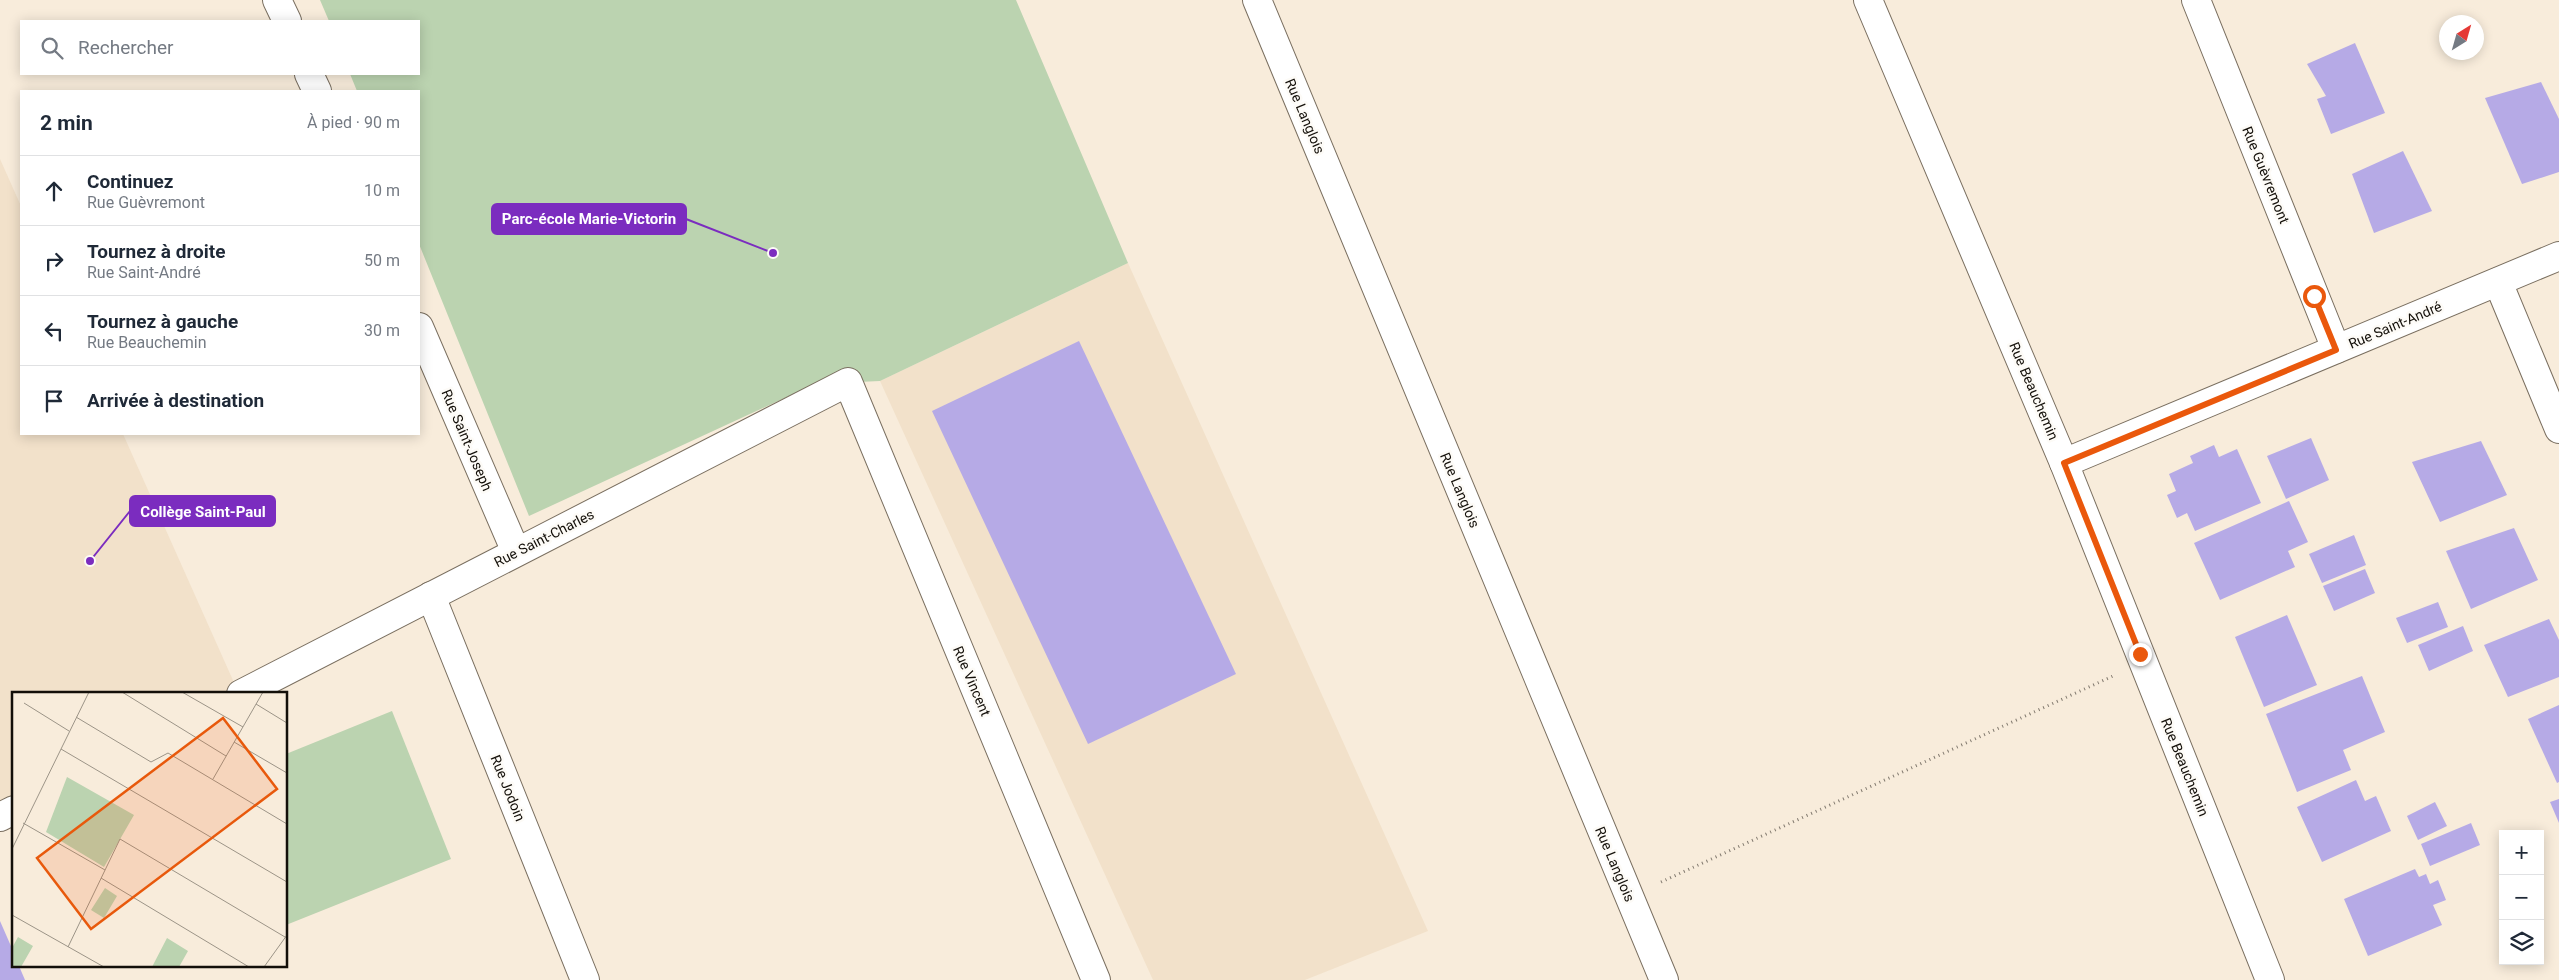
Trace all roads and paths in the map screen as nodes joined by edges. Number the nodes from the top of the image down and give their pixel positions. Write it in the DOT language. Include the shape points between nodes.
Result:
graph roads {
  1 [pos="277,0"];
  2 [pos="1257,0"];
  3 [pos="1868,0"];
  4 [pos="2196,0"];
  5 [pos="286,20"];
  6 [pos="309,75"];
  7 [pos="317,90"];
  8 [pos="2559,256"];
  9 [pos="2498,282"];
  10 [pos="420,329"];
  11 [pos="2336,350"];
  12 [pos="848,382"];
  13 [pos="2559,429"];
  14 [pos="2064,463"];
  15 [pos="516,552"];
  16 [pos="431,596"];
  17 [pos="2143,662"];
  18 [pos="245,692"];
  19 [pos="12,811"];
  20 [pos="0,817"];
  21 [pos="1629,897"];
  22 [pos="585,980"];
  23 [pos="1096,980"];
  24 [pos="1664,980"];
  25 [pos="2270,980"];
  1 -- 5 [label="street"];
  2 -- 21 [label="street, Rue Langlois"];
  3 -- 14 [label="street, Rue Beauchemin"];
  4 -- 11 [label="street, Rue Guèvremont"];
  6 -- 7 [label="street"];
  8 -- 9 [label="street, Rue Saint-André"];
  9 -- 11 [label="street, Rue Saint-André"];
  9 -- 13 [label="street"];
  10 -- 15 [label="street, Rue Saint-Joseph"];
  11 -- 14 [label="street, Rue Saint-André"];
  12 -- 15 [label="street, Rue Saint-Charles"];
  12 -- 23 [label="street, Rue Vincent"];
  14 -- 17 [label="street, Rue Beauchemin"];
  15 -- 16 [label="street, Rue Saint-Charles"];
  16 -- 18 [label="street, Rue Saint-Charles"];
  16 -- 22 [label="street, Rue Jodoin"];
  17 -- 21 [label="path"];
  17 -- 25 [label="street, Rue Beauchemin"];
  19 -- 20 [label="street"];
  21 -- 24 [label="street, Rue Langlois"];
}
